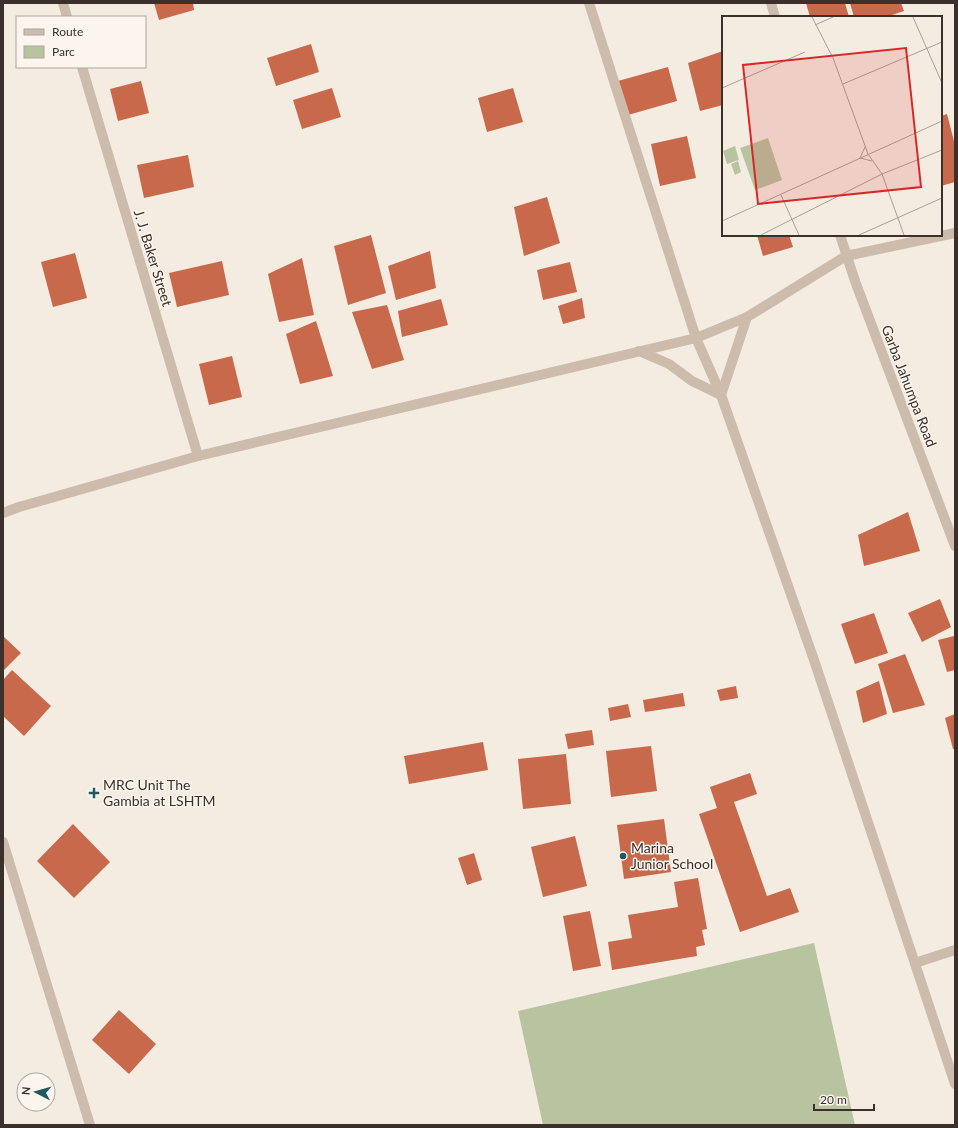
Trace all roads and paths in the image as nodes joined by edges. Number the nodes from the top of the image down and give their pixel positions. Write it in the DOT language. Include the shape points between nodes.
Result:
graph roads {
  1 [pos="63,3"];
  2 [pos="588,3"];
  3 [pos="770,3"];
  4 [pos="67,16"];
  5 [pos="775,16"];
  6 [pos="82,68"];
  7 [pos="955,233"];
  8 [pos="840,236"];
  9 [pos="941,236"];
  10 [pos="942,236"];
  11 [pos="846,256"];
  12 [pos="747,317"];
  13 [pos="696,338"];
  14 [pos="639,351"];
  15 [pos="721,395"];
  16 [pos="198,456"];
  17 [pos="3,514"];
  18 [pos="955,546"];
  19 [pos="3,842"];
  20 [pos="955,950"];
  21 [pos="915,963"];
  22 [pos="955,1084"];
  23 [pos="90,1125"];
  1 -- 4 [label="street"];
  2 -- 13 [label="street"];
  3 -- 5 [label="street"];
  6 -- 16 [label="street, J. J. Baker Street"];
  7 -- 10 [label="street"];
  8 -- 11 [label="street, Garba Jahumpa Road"];
  9 -- 11 [label="street"];
  11 -- 12 [label="street"];
  11 -- 18 [label="street, Garba Jahumpa Road"];
  12 -- 13 [label="street"];
  12 -- 15 [label="street"];
  13 -- 14 [label="street"];
  13 -- 15 [label="street"];
  14 -- 15 [label="street" via="669,364 692,381"];
  14 -- 16 [label="street"];
  15 -- 21 [label="street" via="814,660"];
  16 -- 17 [label="street" via="19,507"];
  19 -- 23 [label="street"];
  20 -- 21 [label="street"];
  21 -- 22 [label="street"];
}
